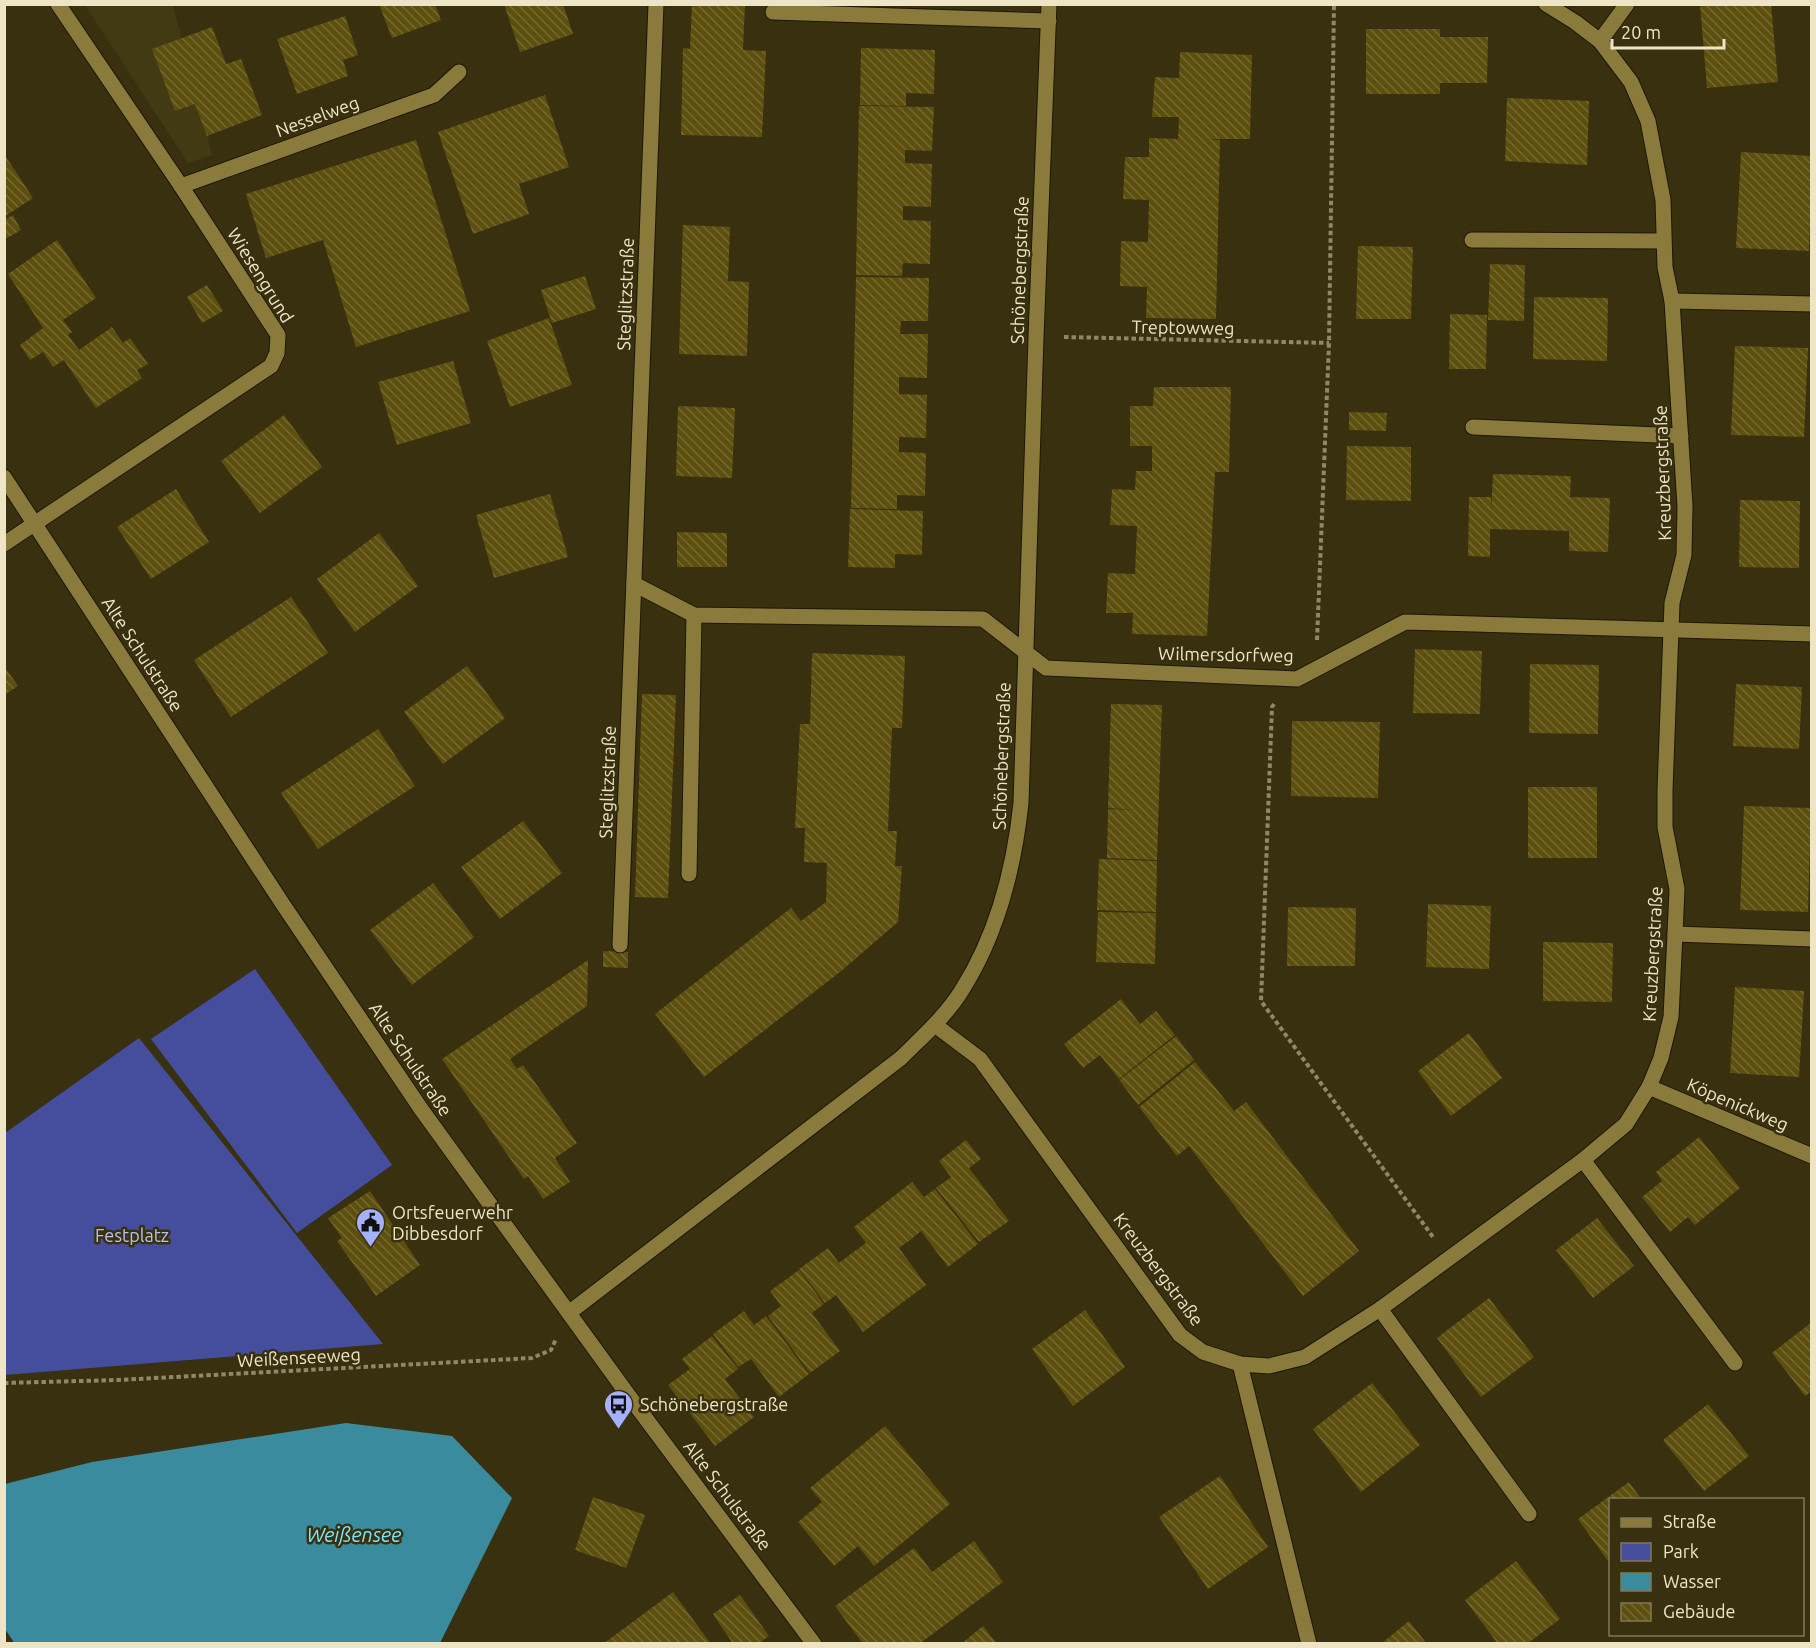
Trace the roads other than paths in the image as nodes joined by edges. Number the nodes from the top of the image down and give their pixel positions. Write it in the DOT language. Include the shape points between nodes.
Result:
graph roads {
  1 [pos="58,4"];
  2 [pos="656,4"];
  3 [pos="1049,4"];
  4 [pos="1546,4"];
  5 [pos="1627,4"];
  6 [pos="773,12"];
  7 [pos="1049,21"];
  8 [pos="1600,41"];
  9 [pos="459,72"];
  10 [pos="181,186"];
  11 [pos="1472,240"];
  12 [pos="1664,241"];
  13 [pos="1672,301"];
  14 [pos="1812,304"];
  15 [pos="1473,427"];
  16 [pos="1681,436"];
  17 [pos="4,477"];
  18 [pos="36,523"];
  19 [pos="4,544"];
  20 [pos="634,584"];
  21 [pos="694,615"];
  22 [pos="1671,631"];
  23 [pos="1812,634"];
  24 [pos="1025,651"];
  25 [pos="688,874"];
  26 [pos="1675,934"];
  27 [pos="1812,939"];
  28 [pos="620,945"];
  29 [pos="935,1025"];
  30 [pos="1649,1087"];
  31 [pos="1812,1156"];
  32 [pos="1583,1160"];
  33 [pos="1380,1309"];
  34 [pos="570,1312"];
  35 [pos="1735,1363"];
  36 [pos="1240,1364"];
  37 [pos="1529,1514"];
  38 [pos="814,1644"];
  39 [pos="1309,1644"];
  1 -- 10 [label="street, Wiesengrund"];
  2 -- 20 [label="street, Steglitzstraße"];
  3 -- 7 [label="street, Schönebergstraße"];
  4 -- 8 [label="street, Kreuzbergstraße"];
  5 -- 8 [label="street"];
  6 -- 7 [label="street"];
  7 -- 24 [label="street, Schönebergstraße"];
  8 -- 12 [label="street, Kreuzbergstraße" via="1631,82 1648,122 1663,200"];
  9 -- 10 [label="street, Nesselweg" via="434,95"];
  10 -- 18 [label="street, Wiesengrund" via="278,335 278,353 271,366"];
  11 -- 12 [label="street"];
  12 -- 13 [label="street, Kreuzbergstraße"];
  13 -- 14 [label="street"];
  13 -- 16 [label="street, Kreuzbergstraße"];
  15 -- 16 [label="street"];
  16 -- 22 [label="street, Kreuzbergstraße" via="1684,555 1672,603"];
  17 -- 18 [label="street, Alte Schulstraße"];
  18 -- 19 [label="street, Wiesengrund"];
  18 -- 34 [label="street, Alte Schulstraße" via="410,1094"];
  20 -- 21 [label="street"];
  20 -- 28 [label="street, Steglitzstraße"];
  21 -- 24 [label="street" via="984,619"];
  21 -- 25 [label="street"];
  22 -- 23 [label="street, Wilmersdorfweg"];
  22 -- 24 [label="street, Wilmersdorfweg" via="1405,622 1297,678 1046,668"];
  22 -- 26 [label="street, Kreuzbergstraße" via="1665,827 1677,889"];
  24 -- 29 [label="street, Schönebergstraße" via="1016,850 1001,907 984,949 962,990"];
  26 -- 27 [label="street"];
  26 -- 30 [label="street, Kreuzbergstraße" via="1671,1017"];
  29 -- 34 [label="street, Schönebergstraße" via="901,1058"];
  29 -- 36 [label="street, Kreuzbergstraße" via="980,1059 1180,1335 1203,1352"];
  30 -- 31 [label="street, Köpenickweg"];
  30 -- 32 [label="street, Kreuzbergstraße" via="1626,1124"];
  32 -- 33 [label="street, Kreuzbergstraße"];
  32 -- 35 [label="street"];
  33 -- 36 [label="street, Kreuzbergstraße" via="1305,1357 1269,1366"];
  33 -- 37 [label="street"];
  34 -- 38 [label="street, Alte Schulstraße"];
  36 -- 39 [label="street"];
}
